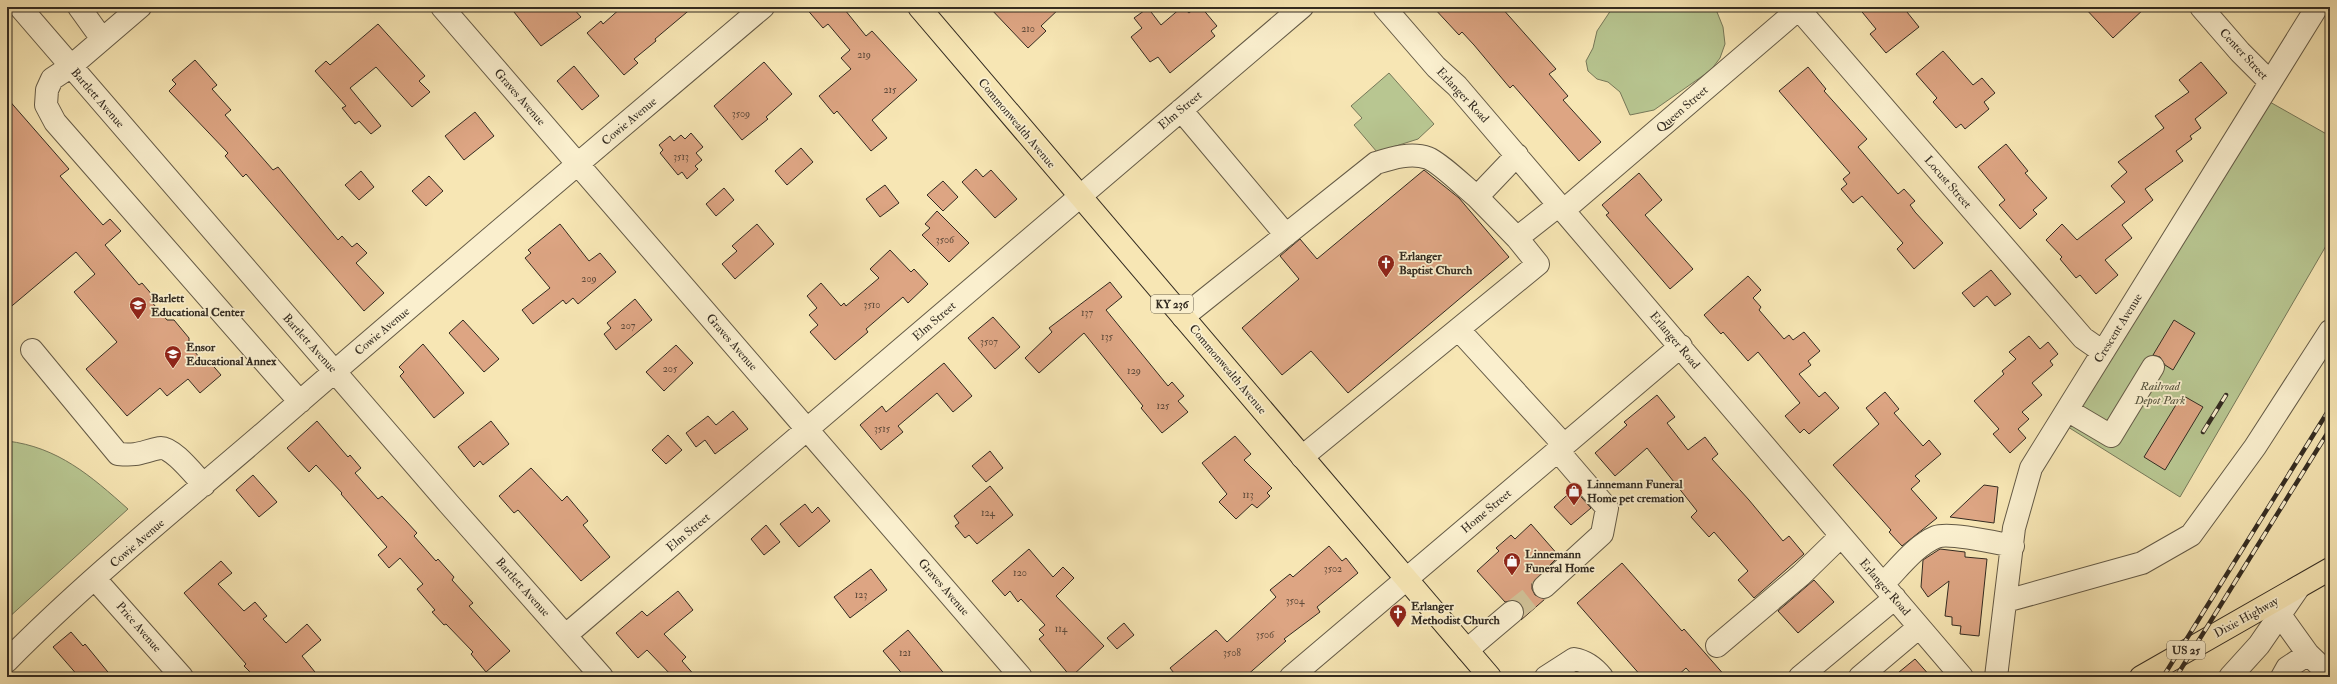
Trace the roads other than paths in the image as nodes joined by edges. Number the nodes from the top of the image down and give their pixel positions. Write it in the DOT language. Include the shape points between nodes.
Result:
graph roads {
  1 [pos="20,7"];
  2 [pos="79,7"];
  3 [pos="140,7"];
  4 [pos="442,7"];
  5 [pos="763,7"];
  6 [pos="919,7"];
  7 [pos="1302,7"];
  8 [pos="1384,7"];
  9 [pos="2201,7"];
  10 [pos="2317,7"];
  11 [pos="1799,8"];
  12 [pos="102,39"];
  13 [pos="70,66"];
  14 [pos="2270,82"];
  15 [pos="1181,110"];
  16 [pos="1517,155"];
  17 [pos="578,164"];
  18 [pos="1080,196"];
  19 [pos="1477,197"];
  20 [pos="1561,208"];
  21 [pos="1286,235"];
  22 [pos="1517,238"];
  23 [pos="1183,317"];
  24 [pos="1459,330"];
  25 [pos="2330,331"];
  26 [pos="1681,346"];
  27 [pos="32,350"];
  28 [pos="2102,352"];
  29 [pos="2153,367"];
  30 [pos="335,370"];
  31 [pos="300,402"];
  32 [pos="2067,410"];
  33 [pos="808,430"];
  34 [pos="1561,448"];
  35 [pos="1302,457"];
  36 [pos="204,485"];
  37 [pos="1841,536"];
  38 [pos="2013,546"];
  39 [pos="2330,569"];
  40 [pos="95,579"];
  41 [pos="1406,579"];
  42 [pos="1544,587"];
  43 [pos="2299,587"];
  44 [pos="1889,591"];
  45 [pos="2006,601"];
  46 [pos="1512,612"];
  47 [pos="2280,615"];
  48 [pos="1919,627"];
  49 [pos="566,635"];
  50 [pos="1717,646"];
  51 [pos="1467,650"];
  52 [pos="2308,654"];
  53 [pos="7,661"];
  54 [pos="2330,675"];
  55 [pos="1486,676"];
  56 [pos="182,677"];
  57 [pos="602,677"];
  58 [pos="1021,677"];
  59 [pos="1291,677"];
  60 [pos="1546,677"];
  61 [pos="1602,677"];
  62 [pos="1800,677"];
  63 [pos="1860,677"];
  64 [pos="1962,677"];
  65 [pos="1996,677"];
  66 [pos="2141,677"];
  67 [pos="2230,677"];
  68 [pos="2282,677"];
  1 -- 13 [label="street, Bartlett Avenue"];
  2 -- 12 [label="street"];
  3 -- 12 [label="street"];
  4 -- 17 [label="street, Graves Avenue"];
  5 -- 17 [label="street, Cowie Avenue"];
  6 -- 18 [label="main road, Commonwealth Avenue / KY 236"];
  7 -- 15 [label="street, Elm Street"];
  8 -- 16 [label="street, Erlanger Road"];
  9 -- 14 [label="street, Center Street"];
  10 -- 14 [label="street, Crescent Avenue"];
  11 -- 20 [label="street, Queen Street"];
  11 -- 28 [label="street, Locust Street" via="2083,338"];
  12 -- 13 [label="street"];
  13 -- 30 [label="street, Bartlett Avenue"];
  13 -- 31 [label="street" via="52,79 47,90 46,105 55,122"];
  14 -- 28 [label="street, Crescent Avenue"];
  15 -- 18 [label="street, Elm Street"];
  15 -- 21 [label="street"];
  16 -- 19 [label="street"];
  16 -- 20 [label="street, Erlanger Road"];
  17 -- 30 [label="street, Cowie Avenue"];
  17 -- 33 [label="street, Graves Avenue"];
  18 -- 23 [label="main road, Commonwealth Avenue / KY 236"];
  18 -- 33 [label="street, Elm Street"];
  19 -- 21 [label="street" via="1429,158 1414,155 1395,157 1376,163"];
  19 -- 22 [label="street"];
  20 -- 22 [label="street, Queen Street"];
  20 -- 26 [label="street, Erlanger Road"];
  21 -- 23 [label="street"];
  22 -- 24 [label="street" via="1538,264"];
  23 -- 35 [label="main road, Commonwealth Avenue / KY 236"];
  24 -- 34 [label="street"];
  24 -- 35 [label="street"];
  25 -- 45 [label="street" via="2255,447 2191,535 2142,563"];
  26 -- 34 [label="street, Home Street"];
  26 -- 37 [label="street, Erlanger Road"];
  27 -- 36 [label="street" via="118,454 135,456 162,448 172,451"];
  28 -- 32 [label="street, Crescent Avenue"];
  29 -- 32 [label="street" via="2111,436"];
  30 -- 31 [label="street, Cowie Avenue"];
  30 -- 49 [label="street, Bartlett Avenue" via="449,504"];
  31 -- 36 [label="street, Cowie Avenue"];
  32 -- 38 [label="street, Crescent Avenue" via="2031,468 2014,528"];
  33 -- 49 [label="street, Elm Street"];
  33 -- 58 [label="street, Graves Avenue"];
  34 -- 41 [label="street, Home Street"];
  34 -- 42 [label="street" via="1607,508 1602,534"];
  35 -- 41 [label="main road, Commonwealth Avenue / KY 236"];
  36 -- 40 [label="street, Cowie Avenue"];
  37 -- 44 [label="street, Erlanger Road"];
  37 -- 50 [label="street" via="1801,575"];
  38 -- 44 [label="street" via="1949,536 1937,537 1922,546"];
  38 -- 45 [label="street, Crescent Avenue"];
  39 -- 43 [label="main road, Dixie Highway / US 25"];
  40 -- 53 [label="street, Cowie Avenue"];
  40 -- 56 [label="street, Price Avenue"];
  41 -- 51 [label="main road, Commonwealth Avenue / KY 236"];
  41 -- 59 [label="street, Home Street"];
  43 -- 47 [label="street"];
  43 -- 66 [label="main road, Dixie Highway / US 25"];
  44 -- 48 [label="street, Erlanger Road"];
  44 -- 62 [label="street"];
  45 -- 65 [label="street, Crescent Avenue"];
  46 -- 51 [label="street"];
  47 -- 52 [label="street"];
  47 -- 67 [label="street" via="2259,645"];
  48 -- 63 [label="street"];
  48 -- 64 [label="street, Erlanger Road"];
  49 -- 57 [label="street, Bartlett Avenue"];
  51 -- 55 [label="main road, Commonwealth Avenue / KY 236"];
  52 -- 54 [label="street"];
  52 -- 68 [label="street" via="2287,668"];
  60 -- 61 [label="street" via="1574,659 1584,661"];
}
